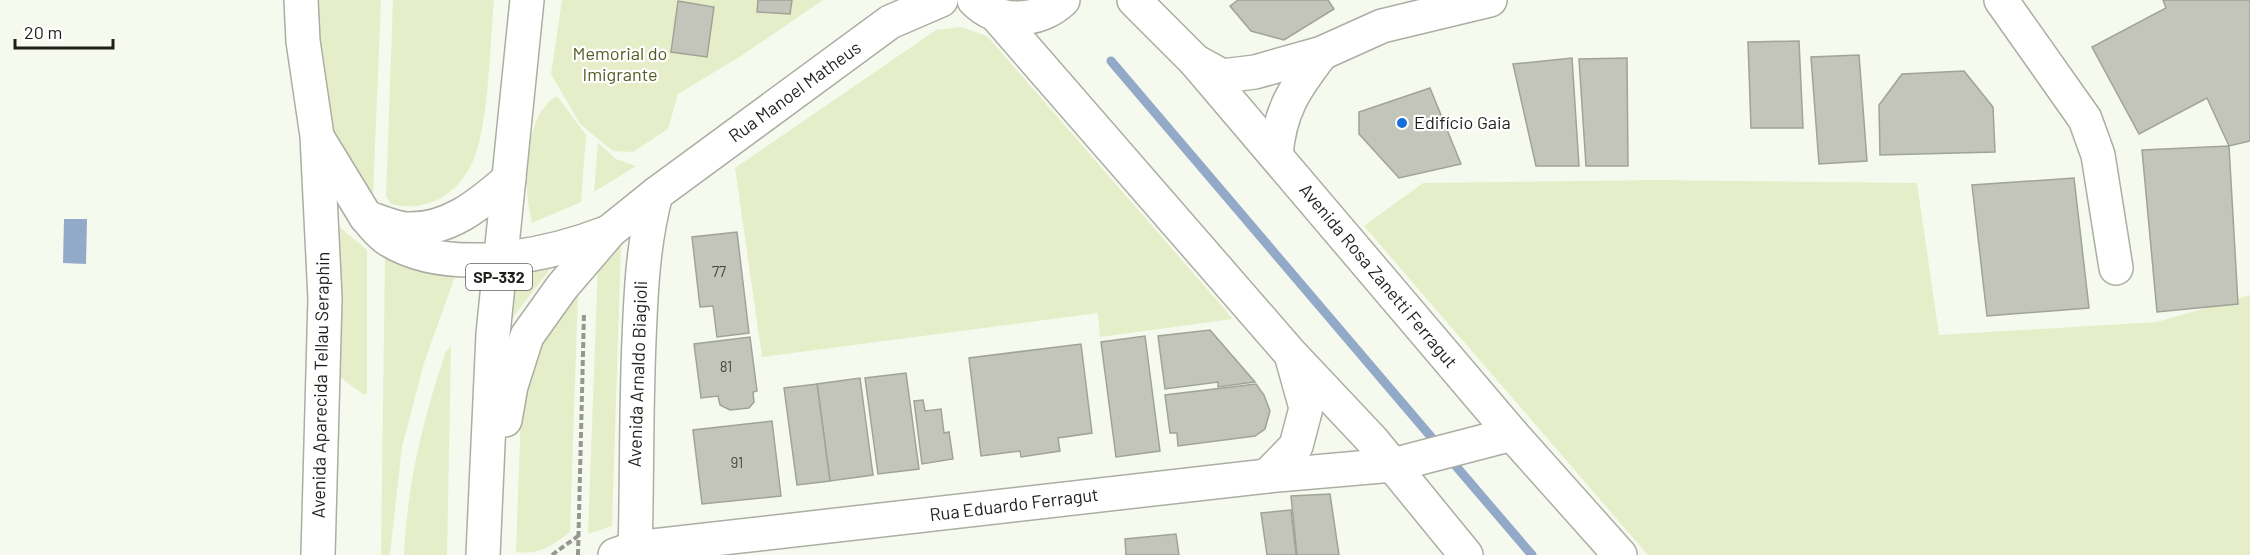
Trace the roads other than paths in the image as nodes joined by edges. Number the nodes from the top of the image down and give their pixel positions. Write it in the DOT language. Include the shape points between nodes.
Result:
graph roads {
  1 [pos="301,0"];
  2 [pos="527,0"];
  3 [pos="940,0"];
  4 [pos="1063,0"];
  5 [pos="1134,0"];
  6 [pos="1490,0"];
  7 [pos="2001,0"];
  8 [pos="985,7"];
  9 [pos="1322,53"];
  10 [pos="1195,61"];
  11 [pos="317,136"];
  12 [pos="1276,156"];
  13 [pos="509,179"];
  14 [pos="656,194"];
  15 [pos="366,217"];
  16 [pos="610,231"];
  17 [pos="501,258"];
  18 [pos="2116,268"];
  19 [pos="1290,353"];
  20 [pos="1512,434"];
  21 [pos="1393,465"];
  22 [pos="1267,476"];
  23 [pos="629,553"];
  24 [pos="318,555"];
  25 [pos="483,555"];
  26 [pos="1466,555"];
  27 [pos="1620,555"];
  1 -- 11 [label="main road, Avenida Aparecida Tellau Seraphin"];
  2 -- 13 [label="main road, SP-332"];
  3 -- 14 [label="main road, Rua Manoel Matheus" via="890,22"];
  4 -- 8 [label="main road" via="1038,16 1017,18"];
  5 -- 10 [label="main road, Avenida Rosa Zanetti Ferragut"];
  6 -- 9 [label="main road" via="1382,26"];
  7 -- 18 [label="main road" via="2085,119 2098,156"];
  8 -- 19 [label="main road"];
  9 -- 10 [label="main road" via="1255,72 1222,76"];
  9 -- 12 [label="main road" via="1286,105 1277,134"];
  10 -- 12 [label="main road, Avenida Rosa Zanetti Ferragut"];
  11 -- 15 [label="main road"];
  11 -- 24 [label="main road, Avenida Aparecida Tellau Seraphin" via="325,298"];
  12 -- 20 [label="main road, Avenida Rosa Zanetti Ferragut"];
  13 -- 15 [label="main road" via="476,208 446,223 406,229"];
  13 -- 17 [label="main road, SP-332"];
  14 -- 16 [label="main road, Rua Manoel Matheus"];
  14 -- 23 [label="main road, Avenida Arnaldo Biagioli" via="647,225 642,267"];
  15 -- 17 [label="main road" via="387,239 427,255 468,260"];
  16 -- 17 [label="main road" via="546,252"];
  16 -- 25 [label="main road" via="527,336 511,386"];
  17 -- 25 [label="main road, SP-332" via="493,333"];
  19 -- 21 [label="main road"];
  19 -- 22 [label="main road" via="1305,408 1296,446"];
  20 -- 21 [label="main road, Rua Eduardo Ferragut"];
  20 -- 27 [label="main road, Avenida Rosa Zanetti Ferragut"];
  21 -- 22 [label="main road, Rua Eduardo Ferragut"];
  21 -- 26 [label="main road"];
  22 -- 23 [label="main road, Rua Eduardo Ferragut"];
}
